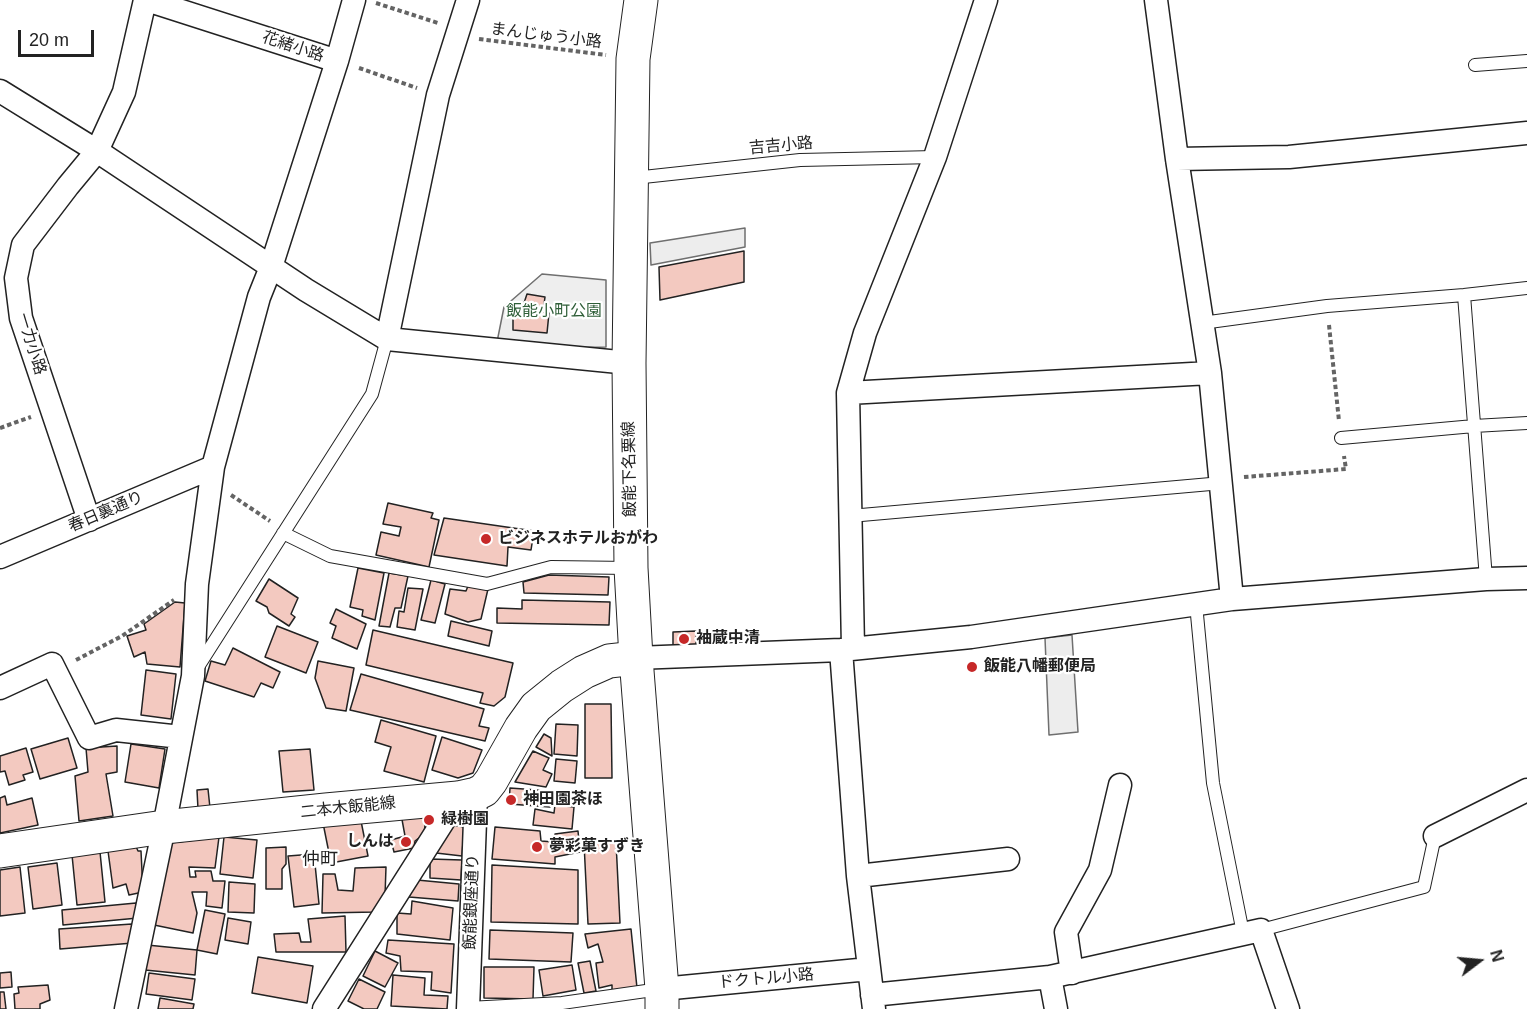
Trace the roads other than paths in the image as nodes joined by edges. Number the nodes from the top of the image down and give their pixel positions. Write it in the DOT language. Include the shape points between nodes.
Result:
graph roads {
  1 [pos="146,0"];
  2 [pos="354,0"];
  3 [pos="468,0"];
  4 [pos="641,0"];
  5 [pos="986,0"];
  6 [pos="1156,0"];
  7 [pos="337,61"];
  8 [pos="1527,61"];
  9 [pos="1475,65"];
  10 [pos="0,91"];
  11 [pos="1527,133"];
  12 [pos="97,151"];
  13 [pos="934,157"];
  14 [pos="1177,159"];
  15 [pos="631,178"];
  16 [pos="271,267"];
  17 [pos="1527,288"];
  18 [pos="1464,295"];
  19 [pos="1203,323"];
  20 [pos="387,339"];
  21 [pos="629,363"];
  22 [pos="1210,373"];
  23 [pos="848,393"];
  24 [pos="1527,423"];
  25 [pos="1474,426"];
  26 [pos="1341,438"];
  27 [pos="212,474"];
  28 [pos="1221,481"];
  29 [pos="850,516"];
  30 [pos="89,520"];
  31 [pos="284,532"];
  32 [pos="0,557"];
  33 [pos="631,568"];
  34 [pos="1527,578"];
  35 [pos="1486,579"];
  36 [pos="1232,599"];
  37 [pos="1196,604"];
  38 [pos="847,649"];
  39 [pos="636,658"];
  40 [pos="192,676"];
  41 [pos="0,688"];
  42 [pos="181,737"];
  43 [pos="1120,785"];
  44 [pos="1527,790"];
  45 [pos="467,796"];
  46 [pos="164,827"];
  47 [pos="1436,836"];
  48 [pos="0,851"];
  49 [pos="1008,859"];
  50 [pos="858,876"];
  51 [pos="1252,931"];
  52 [pos="869,969"];
  53 [pos="1072,973"];
  54 [pos="1050,977"];
  55 [pos="662,999"];
  56 [pos="873,1002"];
  57 [pos="126,1009"];
  58 [pos="324,1009"];
  59 [pos="468,1009"];
  60 [pos="1056,1009"];
  61 [pos="1288,1009"];
  1 -- 7 [label="street, 花緒小路"];
  1 -- 12 [label="street, 一力小路" via="124,92"];
  2 -- 7 [label="street"];
  3 -- 20 [label="street" via="438,95"];
  4 -- 15 [label="main road, 飯能下名栗線" via="633,59"];
  5 -- 13 [label="street"];
  6 -- 14 [label="street"];
  7 -- 16 [label="street"];
  8 -- 9 [label="lane"];
  10 -- 12 [label="street"];
  11 -- 14 [label="street" via="1289,157"];
  12 -- 16 [label="street"];
  12 -- 30 [label="street, 一力小路" via="23,245 16,278 21,318"];
  13 -- 15 [label="lane, 吉吉小路" via="800,159"];
  13 -- 23 [label="street" via="865,333"];
  14 -- 19 [label="street"];
  15 -- 21 [label="main road, 飯能下名栗線"];
  16 -- 20 [label="street"];
  16 -- 27 [label="street" via="259,297"];
  17 -- 18 [label="lane"];
  18 -- 19 [label="lane" via="1327,306"];
  18 -- 25 [label="lane"];
  19 -- 22 [label="street"];
  20 -- 21 [label="street"];
  20 -- 31 [label="lane" via="372,394"];
  21 -- 33 [label="main road, 飯能下名栗線"];
  22 -- 23 [label="street"];
  22 -- 28 [label="street"];
  23 -- 29 [label="street"];
  24 -- 25 [label="lane"];
  25 -- 26 [label="lane"];
  25 -- 35 [label="lane"];
  27 -- 30 [label="street, 春日裏通り"];
  27 -- 40 [label="street" via="197,584"];
  28 -- 29 [label="lane"];
  28 -- 36 [label="street"];
  29 -- 38 [label="street"];
  30 -- 32 [label="street, 春日裏通り"];
  31 -- 33 [label="lane" via="330,556 487,584 551,567"];
  31 -- 40 [label="lane"];
  33 -- 39 [label="main road, 飯能下名栗線"];
  34 -- 35 [label="street"];
  35 -- 36 [label="street"];
  36 -- 37 [label="street"];
  37 -- 38 [label="street" via="971,638"];
  37 -- 51 [label="lane" via="1213,783"];
  38 -- 39 [label="street"];
  38 -- 50 [label="street"];
  39 -- 45 [label="main road" via="609,661 584,672 536,707 492,781 484,790"];
  39 -- 55 [label="main road, 飯能下名栗線"];
  40 -- 42 [label="street"];
  41 -- 42 [label="street" via="52,664 89,738 116,730"];
  42 -- 46 [label="street"];
  43 -- 53 [label="street" via="1100,870 1066,932"];
  44 -- 47 [label="street"];
  45 -- 46 [label="main road, 二本木飯能線"];
  45 -- 58 [label="street"];
  45 -- 59 [label="street, 飯能銀座通り"];
  46 -- 48 [label="main road, 二本木飯能線"];
  46 -- 57 [label="street"];
  47 -- 51 [label="lane" via="1424,887"];
  49 -- 50 [label="street"];
  50 -- 52 [label="street"];
  51 -- 53 [label="street"];
  51 -- 61 [label="street"];
  52 -- 55 [label="street, ドクトル小路"];
  52 -- 56 [label="street"];
  53 -- 54 [label="street"];
  54 -- 56 [label="street"];
  54 -- 60 [label="street"];
  55 -- 59 [label="lane"];
}
